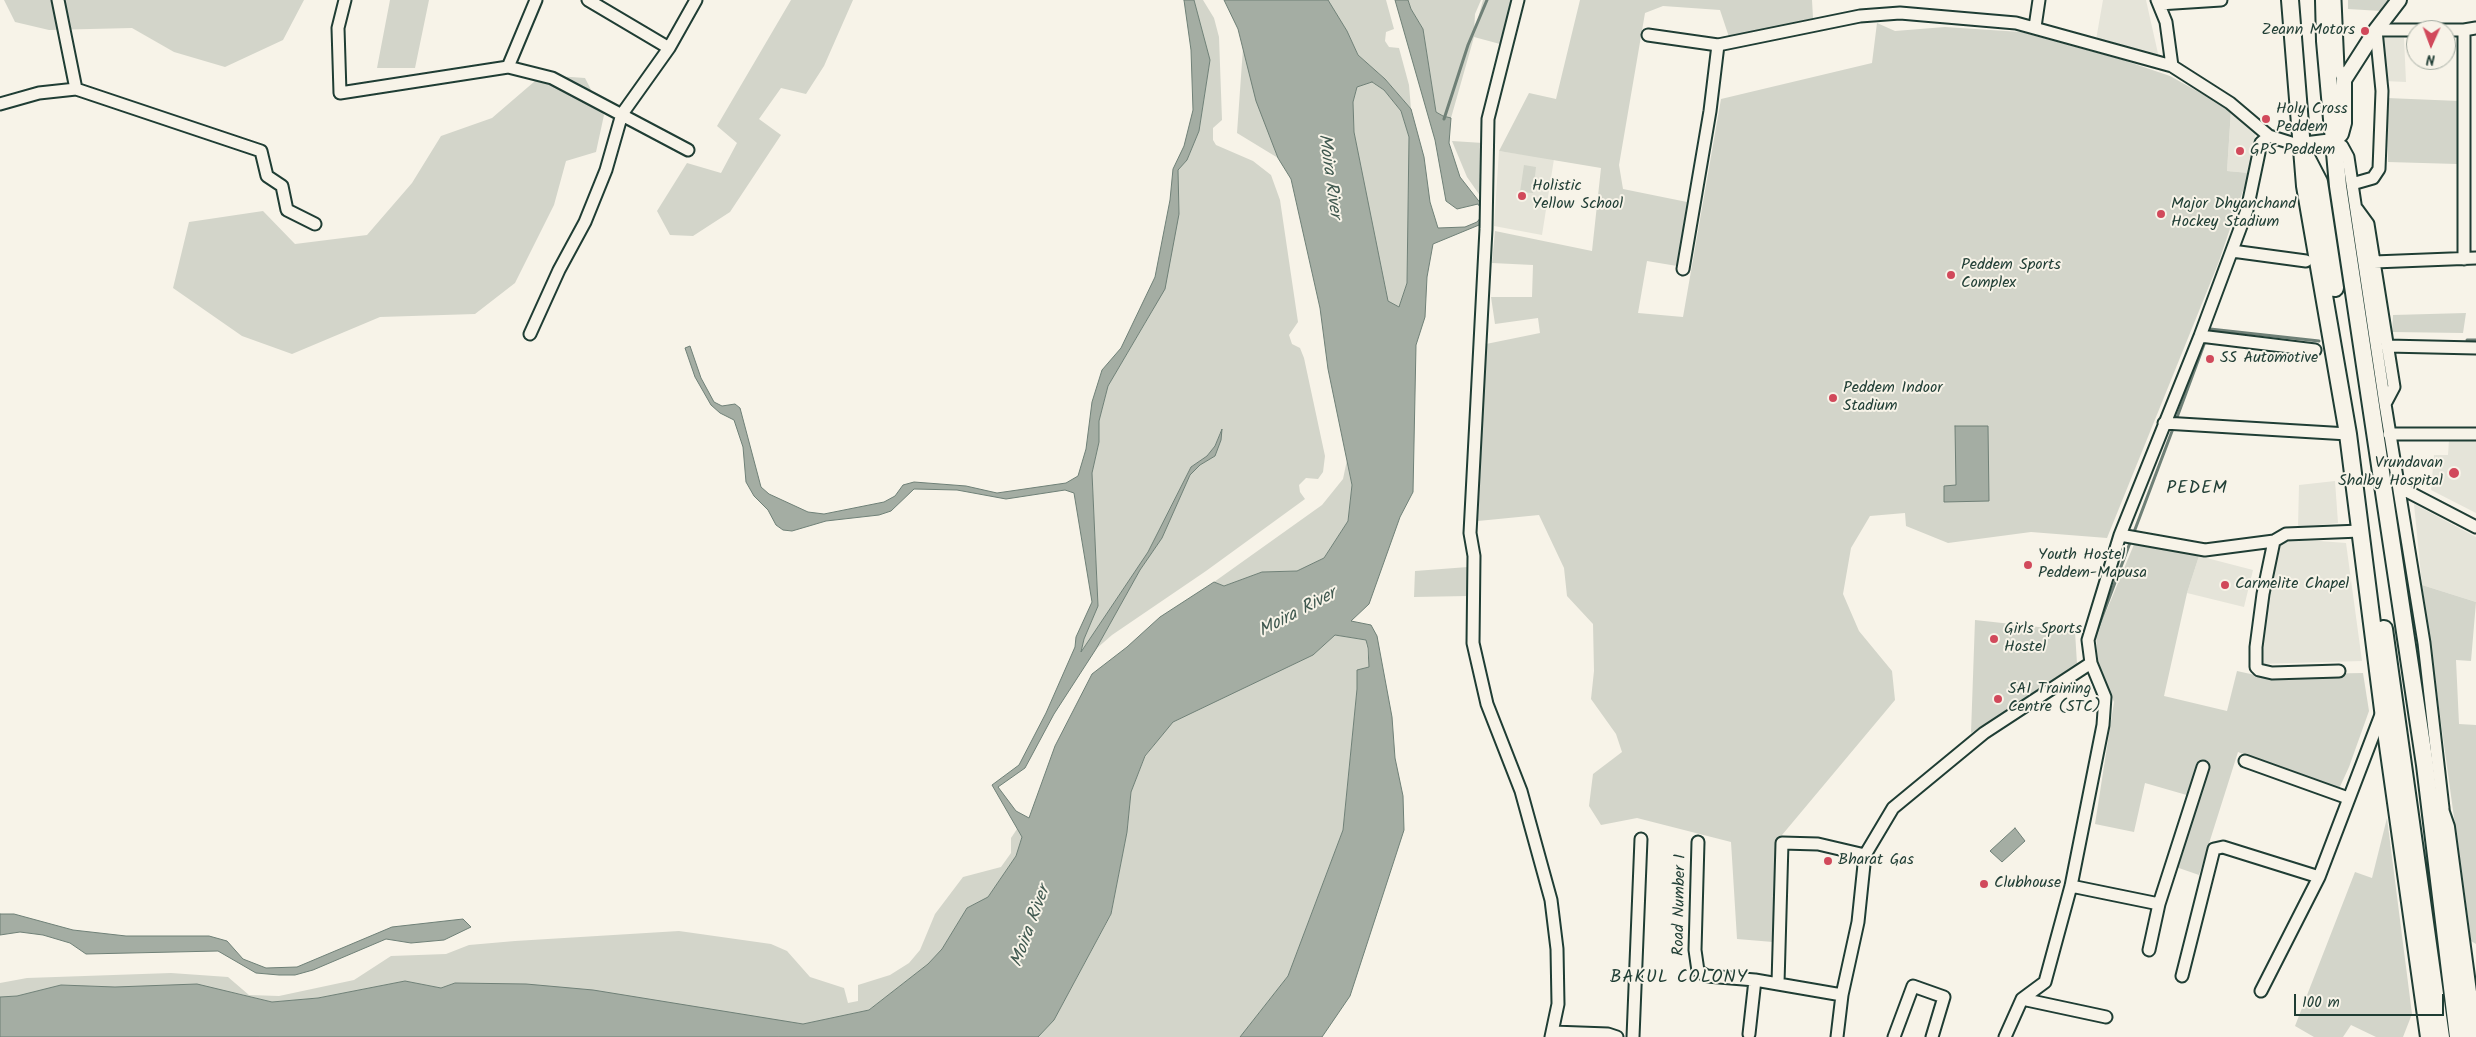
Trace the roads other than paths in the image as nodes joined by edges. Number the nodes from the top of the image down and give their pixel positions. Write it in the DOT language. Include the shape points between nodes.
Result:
graph roads {
  1 [pos="58,0"];
  2 [pos="345,0"];
  3 [pos="536,0"];
  4 [pos="588,0"];
  5 [pos="696,0"];
  6 [pos="1518,0"];
  7 [pos="2039,0"];
  8 [pos="2290,0"];
  9 [pos="2324,0"];
  10 [pos="2335,0"];
  11 [pos="2399,0"];
  12 [pos="2215,1"];
  13 [pos="2158,2"];
  14 [pos="2036,27"];
  15 [pos="2470,29"];
  16 [pos="2376,30"];
  17 [pos="1648,35"];
  18 [pos="1718,45"];
  19 [pos="669,48"];
  20 [pos="2172,66"];
  21 [pos="508,67"];
  22 [pos="2344,80"];
  23 [pos="76,89"];
  24 [pos="0,104"];
  25 [pos="622,114"];
  26 [pos="2269,136"];
  27 [pos="2333,142"];
  28 [pos="2301,146"];
  29 [pos="688,150"];
  30 [pos="2352,184"];
  31 [pos="2355,207"];
  32 [pos="315,224"];
  33 [pos="2232,251"];
  34 [pos="2476,258"];
  35 [pos="2464,259"];
  36 [pos="2306,261"];
  37 [pos="2374,262"];
  38 [pos="1683,269"];
  39 [pos="530,334"];
  40 [pos="2200,336"];
  41 [pos="2387,346"];
  42 [pos="2476,348"];
  43 [pos="2315,350"];
  44 [pos="2385,404"];
  45 [pos="2164,423"];
  46 [pos="2348,434"];
  47 [pos="2390,434"];
  48 [pos="2476,434"];
  49 [pos="2399,486"];
  50 [pos="2476,527"];
  51 [pos="2360,530"];
  52 [pos="2120,535"];
  53 [pos="2274,541"];
  54 [pos="2092,663"];
  55 [pos="2339,670"];
  56 [pos="2383,710"];
  57 [pos="2246,761"];
  58 [pos="2425,765"];
  59 [pos="2203,768"];
  60 [pos="2348,798"];
  61 [pos="2446,827"];
  62 [pos="1641,839"];
  63 [pos="1698,842"];
  64 [pos="1865,855"];
  65 [pos="2319,877"];
  66 [pos="2071,886"];
  67 [pos="2159,904"];
  68 [pos="2148,950"];
  69 [pos="2469,960"];
  70 [pos="2182,976"];
  71 [pos="1755,980"];
  72 [pos="1778,984"];
  73 [pos="2260,991"];
  74 [pos="1842,996"];
  75 [pos="2022,999"];
  76 [pos="2106,1017"];
  77 [pos="1552,1034"];
  78 [pos="1749,1034"];
  79 [pos="1616,1037"];
  80 [pos="1633,1037"];
  81 [pos="1836,1037"];
  82 [pos="1894,1037"];
  83 [pos="1932,1037"];
  84 [pos="2005,1037"];
  85 [pos="2429,1037"];
  86 [pos="2441,1037"];
  87 [pos="2458,1037"];
  88 [pos="2474,1037"];
  1 -- 23 [label="street"];
  2 -- 21 [label="street" via="338,28 340,93"];
  3 -- 21 [label="street"];
  4 -- 19 [label="street"];
  5 -- 19 [label="street"];
  6 -- 77 [label="street" via="1488,119 1486,229 1470,533 1474,556 1473,643 1486,704 1521,790 1551,900 1557,949 1558,1004"];
  7 -- 14 [label="street"];
  8 -- 28 [label="highway"];
  9 -- 27 [label="highway"];
  10 -- 22 [label="street" via="2338,68"];
  11 -- 16 [label="main road"];
  12 -- 13 [label="street"];
  13 -- 20 [label="street" via="2166,22"];
  14 -- 18 [label="street" via="1900,13 1860,16"];
  14 -- 20 [label="street"];
  15 -- 16 [label="street"];
  15 -- 35 [label="street"];
  16 -- 22 [label="main road"];
  16 -- 30 [label="street" via="2382,91 2379,168 2373,178"];
  17 -- 18 [label="street"];
  18 -- 38 [label="street"];
  19 -- 25 [label="street"];
  20 -- 26 [label="street" via="2230,103"];
  21 -- 25 [label="street" via="552,78"];
  22 -- 27 [label="main road" via="2344,123 2341,134"];
  23 -- 24 [label="street" via="39,93"];
  23 -- 32 [label="street" via="261,151 267,176 282,186 287,210"];
  25 -- 29 [label="street"];
  25 -- 39 [label="street" via="606,170 585,222"];
  26 -- 28 [label="street"];
  26 -- 33 [label="street" via="2261,143 2247,210"];
  27 -- 28 [label="highway"];
  27 -- 30 [label="street" via="2342,146 2348,157"];
  27 -- 58 [label="highway"];
  28 -- 46 [label="highway"];
  28 -- 86 [label="highway" via="2319,182"];
  30 -- 31 [label="street"];
  31 -- 37 [label="street" via="2368,224"];
  31 -- 44 [label="street"];
  33 -- 36 [label="street"];
  33 -- 40 [label="street"];
  34 -- 35 [label="street"];
  35 -- 37 [label="street"];
  37 -- 41 [label="street"];
  40 -- 43 [label="street"];
  40 -- 45 [label="street"];
  41 -- 42 [label="street"];
  41 -- 44 [label="street" via="2394,387"];
  44 -- 47 [label="street"];
  45 -- 46 [label="street"];
  45 -- 52 [label="street"];
  46 -- 51 [label="highway"];
  47 -- 48 [label="street"];
  47 -- 49 [label="street"];
  49 -- 50 [label="street"];
  49 -- 61 [label="street" via="2424,643"];
  51 -- 53 [label="street" via="2286,534"];
  51 -- 56 [label="highway"];
  52 -- 53 [label="street" via="2205,550"];
  52 -- 54 [label="street" via="2088,640"];
  53 -- 55 [label="street" via="2263,594 2256,667 2272,672"];
  54 -- 64 [label="street" via="1984,733 1893,808"];
  54 -- 66 [label="street" via="2105,697 2103,725"];
  56 -- 60 [label="street"];
  56 -- 85 [label="highway"];
  57 -- 60 [label="street"];
  58 -- 61 [label="highway"];
  58 -- 87 [label="highway"];
  59 -- 67 [label="street"];
  60 -- 65 [label="street"];
  61 -- 69 [label="highway"];
  62 -- 80 [label="street"];
  63 -- 71 [label="street, Road Number 1" via="1695,950 1698,971 1707,976"];
  64 -- 72 [label="street" via="1818,844 1782,843"];
  64 -- 74 [label="street" via="1858,922"];
  65 -- 70 [label="street" via="2223,847 2214,849"];
  65 -- 73 [label="street"];
  66 -- 67 [label="street"];
  66 -- 75 [label="street" via="2045,982"];
  67 -- 68 [label="street"];
  69 -- 88 [label="highway"];
  71 -- 72 [label="street, Road Number 1"];
  71 -- 78 [label="street"];
  72 -- 74 [label="street, Road Number 1"];
  74 -- 81 [label="street"];
  75 -- 76 [label="street"];
  75 -- 84 [label="street"];
  77 -- 79 [label="street" via="1608,1034"];
  82 -- 83 [label="street" via="1913,986 1944,997"];
}
